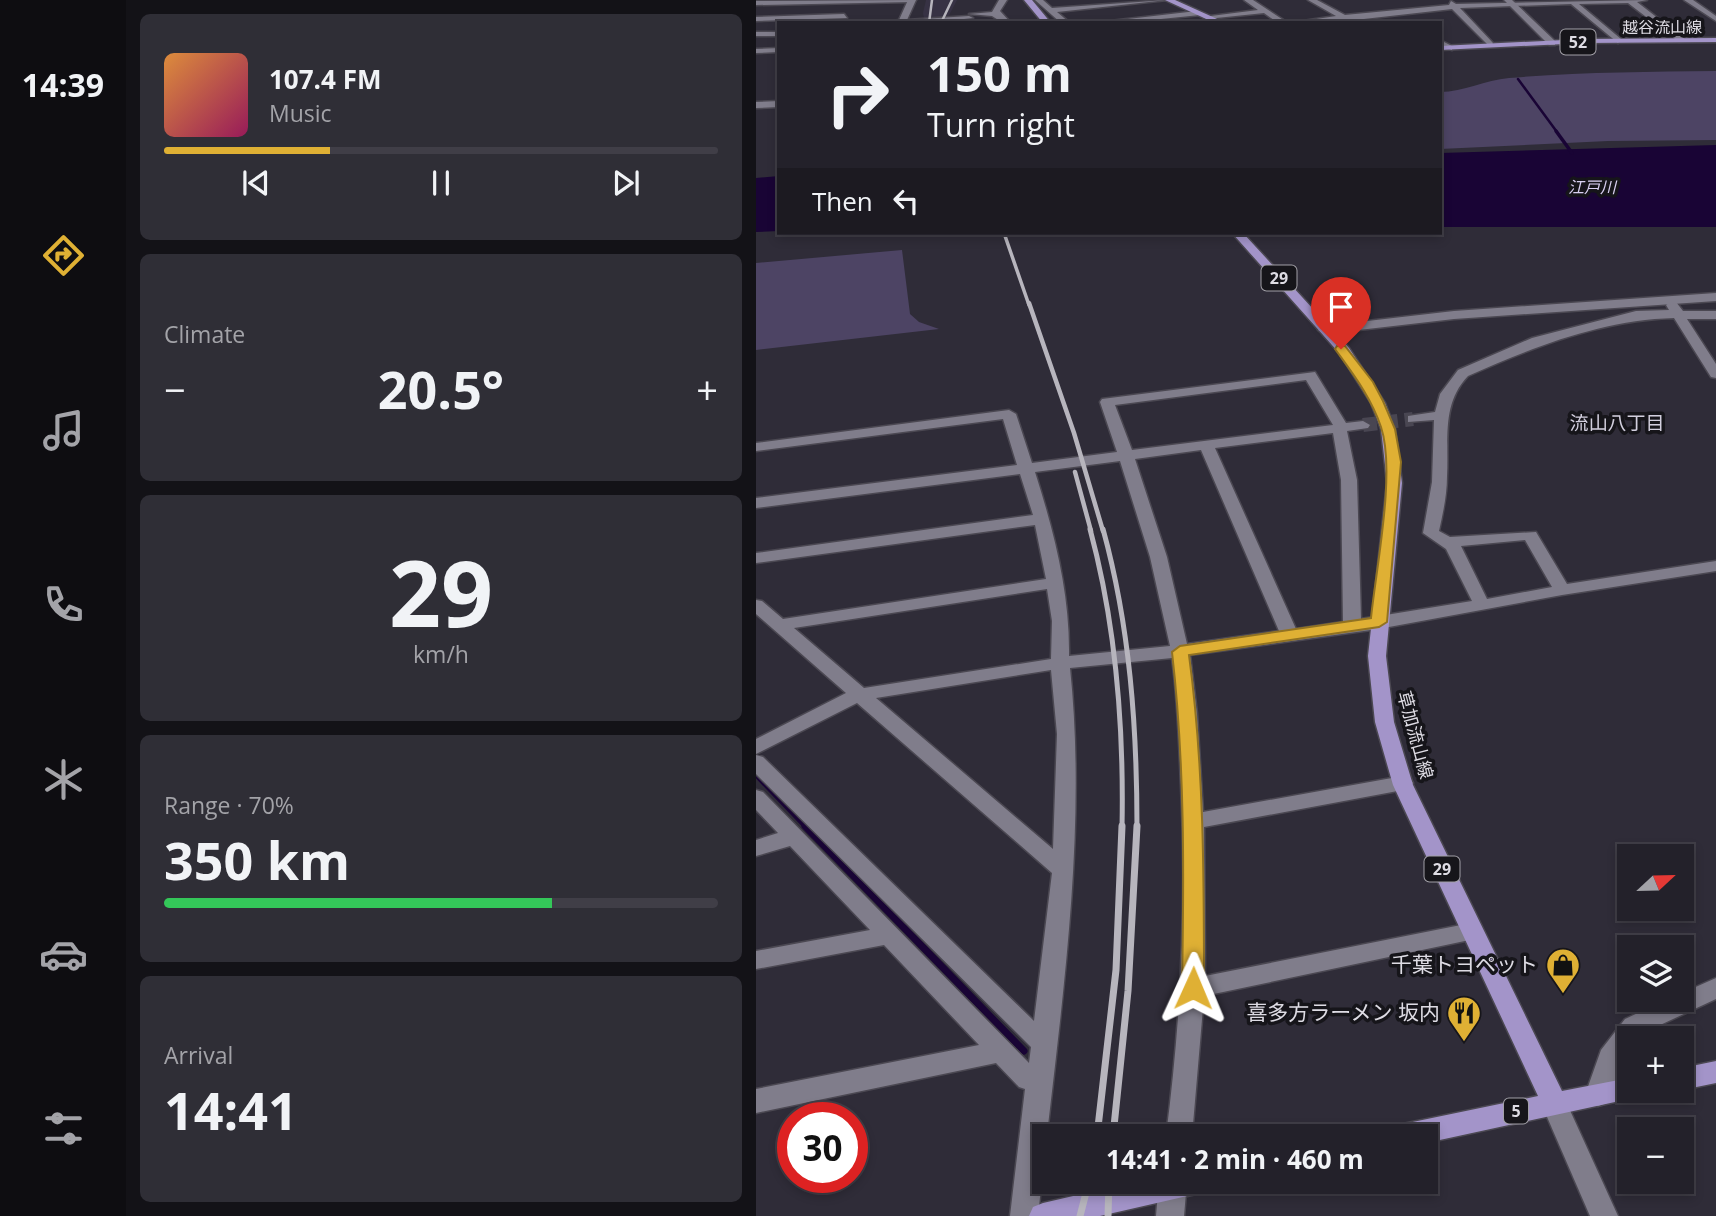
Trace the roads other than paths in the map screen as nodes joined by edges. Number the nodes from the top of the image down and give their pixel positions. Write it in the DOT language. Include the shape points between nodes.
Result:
graph roads {
  1 [pos="912,0"];
  2 [pos="1003,0"];
  3 [pos="1028,0"];
  4 [pos="1039,0"];
  5 [pos="1163,0"];
  6 [pos="1169,0"];
  7 [pos="1248,0"];
  8 [pos="1312,0"];
  9 [pos="1383,0"];
  10 [pos="1630,0"];
  11 [pos="1643,0"];
  12 [pos="1688,0"];
  13 [pos="1571,1"];
  14 [pos="809,2"];
  15 [pos="849,2"];
  16 [pos="1509,2"];
  17 [pos="756,3"];
  18 [pos="1451,3"];
  19 [pos="983,5"];
  20 [pos="1051,10"];
  21 [pos="1266,11"];
  22 [pos="1400,12"];
  23 [pos="1197,13"];
  24 [pos="997,15"];
  25 [pos="1207,17"];
  26 [pos="970,18"];
  27 [pos="1343,18"];
  28 [pos="756,19"];
  29 [pos="843,19"];
  30 [pos="1716,19"];
  31 [pos="897,21"];
  32 [pos="914,21"];
  33 [pos="1004,21"];
  34 [pos="1045,21"];
  35 [pos="1064,21"];
  36 [pos="1139,21"];
  37 [pos="1217,21"];
  38 [pos="1281,21"];
  39 [pos="1315,21"];
  40 [pos="1348,21"];
  41 [pos="1412,21"];
  42 [pos="756,34"];
  43 [pos="777,34"];
  44 [pos="1682,40"];
  45 [pos="1716,40"];
  46 [pos="1618,41"];
  47 [pos="1552,43"];
  48 [pos="1490,45"];
  49 [pos="1445,48"];
  50 [pos="777,50"];
  51 [pos="756,51"];
  52 [pos="777,102"];
  53 [pos="756,104"];
  54 [pos="1239,235"];
  55 [pos="1716,297"];
  56 [pos="1676,310"];
  57 [pos="1716,316"];
  58 [pos="1322,327"];
  59 [pos="1716,374"];
  60 [pos="1441,415"];
  61 [pos="1413,419"];
  62 [pos="1363,425"];
  63 [pos="1340,428"];
  64 [pos="1206,445"];
  65 [pos="756,447"];
  66 [pos="1126,455"];
  67 [pos="1025,468"];
  68 [pos="756,503"];
  69 [pos="1042,519"];
  70 [pos="1453,546"];
  71 [pos="756,558"];
  72 [pos="1716,566"];
  73 [pos="1055,583"];
  74 [pos="1562,590"];
  75 [pos="756,605"];
  76 [pos="1482,605"];
  77 [pos="1379,623"];
  78 [pos="778,625"];
  79 [pos="1352,625"];
  80 [pos="1290,635"];
  81 [pos="1180,652"];
  82 [pos="1060,663"];
  83 [pos="857,695"];
  84 [pos="756,747"];
  85 [pos="756,762"];
  86 [pos="1403,783"];
  87 [pos="756,797"];
  88 [pos="1194,821"];
  89 [pos="792,835"];
  90 [pos="756,848"];
  91 [pos="1063,870"];
  92 [pos="1471,932"];
  93 [pos="890,935"];
  94 [pos="756,960"];
  95 [pos="1193,988"];
  96 [pos="1716,988"];
  97 [pos="1044,1039"];
  98 [pos="1001,1051"];
  99 [pos="1716,1072"];
  100 [pos="1694,1077"];
  101 [pos="1038,1081"];
  102 [pos="1617,1091"];
  103 [pos="1598,1095"];
  104 [pos="756,1101"];
  105 [pos="1554,1103"];
  106 [pos="1180,1124"];
  107 [pos="1438,1129"];
  108 [pos="1135,1194"];
  109 [pos="1177,1194"];
  110 [pos="1024,1216"];
  111 [pos="1044,1216"];
  112 [pos="1170,1216"];
  113 [pos="1604,1216"];
  1 -- 15 [label="street"];
  1 -- 31 [label="street"];
  2 -- 24 [label="street"];
  3 -- 34 [label="main road"];
  4 -- 20 [label="street"];
  5 -- 20 [label="street"];
  6 -- 23 [label="main road"];
  7 -- 21 [label="street"];
  8 -- 27 [label="street"];
  9 -- 22 [label="street"];
  10 -- 11 [label="street"];
  10 -- 13 [label="street"];
  10 -- 44 [label="street"];
  12 -- 30 [label="street"];
  13 -- 16 [label="street"];
  13 -- 46 [label="street"];
  14 -- 15 [label="street"];
  14 -- 17 [label="street"];
  15 -- 29 [label="street"];
  16 -- 18 [label="street"];
  16 -- 47 [label="street"];
  18 -- 22 [label="street"];
  18 -- 48 [label="street"];
  19 -- 26 [label="street"];
  20 -- 35 [label="street"];
  21 -- 25 [label="street"];
  21 -- 38 [label="street"];
  22 -- 27 [label="street"];
  22 -- 41 [label="street"];
  23 -- 25 [label="main road"];
  23 -- 36 [label="street"];
  24 -- 26 [label="street"];
  24 -- 33 [label="street"];
  25 -- 37 [label="main road"];
  26 -- 32 [label="street"];
  27 -- 39 [label="street"];
  27 -- 40 [label="street"];
  28 -- 29 [label="street"];
  42 -- 43 [label="street"];
  44 -- 45 [label="main road, 越谷流山線 / 52"];
  44 -- 46 [label="main road, 越谷流山線 / 52"];
  46 -- 47 [label="main road, 越谷流山線 / 52"];
  47 -- 48 [label="main road, 越谷流山線 / 52"];
  48 -- 49 [label="main road, 越谷流山線 / 52"];
  50 -- 51 [label="street"];
  52 -- 53 [label="street"];
  54 -- 58 [label="main road, 草加流山線 / 29"];
  55 -- 56 [label="street"];
  56 -- 57 [label="street"];
  56 -- 58 [label="street" via="1476,313"];
  56 -- 59 [label="street"];
  56 -- 60 [label="street" via="1636,315 1537,341 1463,373 1453,381"];
  58 -- 77 [label="main road, 草加流山線 / 29" via="1372,391 1388,429 1394,462"];
  60 -- 61 [label="street"];
  60 -- 70 [label="street" via="1440,474 1431,533"];
  62 -- 63 [label="street"];
  63 -- 64 [label="street"];
  63 -- 66 [label="street" via="1310,375 1107,402"];
  63 -- 79 [label="street" via="1349,480"];
  64 -- 66 [label="street"];
  64 -- 80 [label="street"];
  65 -- 67 [label="street" via="1009,414"];
  66 -- 67 [label="street"];
  66 -- 81 [label="street"];
  67 -- 68 [label="street"];
  67 -- 69 [label="street"];
  69 -- 71 [label="street"];
  69 -- 73 [label="street"];
  70 -- 74 [label="street" via="1451,542 1530,535"];
  70 -- 76 [label="street"];
  72 -- 74 [label="street"];
  73 -- 78 [label="street"];
  73 -- 82 [label="street" via="1061,621"];
  74 -- 76 [label="street"];
  75 -- 78 [label="street"];
  76 -- 77 [label="street"];
  77 -- 79 [label="street"];
  77 -- 86 [label="main road, 草加流山線 / 29" via="1379,693"];
  78 -- 83 [label="street"];
  79 -- 80 [label="street"];
  80 -- 81 [label="street"];
  81 -- 82 [label="street"];
  81 -- 88 [label="street"];
  82 -- 83 [label="street"];
  82 -- 91 [label="street" via="1067,734"];
  83 -- 84 [label="street"];
  83 -- 91 [label="street"];
  85 -- 97 [label="street" via="1035,1038"];
  86 -- 88 [label="street"];
  86 -- 92 [label="main road, 草加流山線 / 29"];
  87 -- 89 [label="street"];
  88 -- 95 [label="street"];
  89 -- 90 [label="street"];
  89 -- 93 [label="street"];
  91 -- 97 [label="street"];
  92 -- 95 [label="street"];
  92 -- 105 [label="main road, 草加流山線 / 29"];
  93 -- 94 [label="street"];
  93 -- 98 [label="street"];
  95 -- 106 [label="street"];
  96 -- 103 [label="street" via="1634,1026 1610,1058"];
  97 -- 101 [label="street"];
  98 -- 101 [label="street" via="1028,1079"];
  98 -- 104 [label="street"];
  99 -- 100 [label="main road"];
  101 -- 110 [label="street"];
  102 -- 103 [label="main road, 5"];
  103 -- 105 [label="main road, 5"];
  105 -- 107 [label="main road, 5"];
  105 -- 113 [label="street"];
  108 -- 111 [label="main road"];
  109 -- 112 [label="street"];
}
